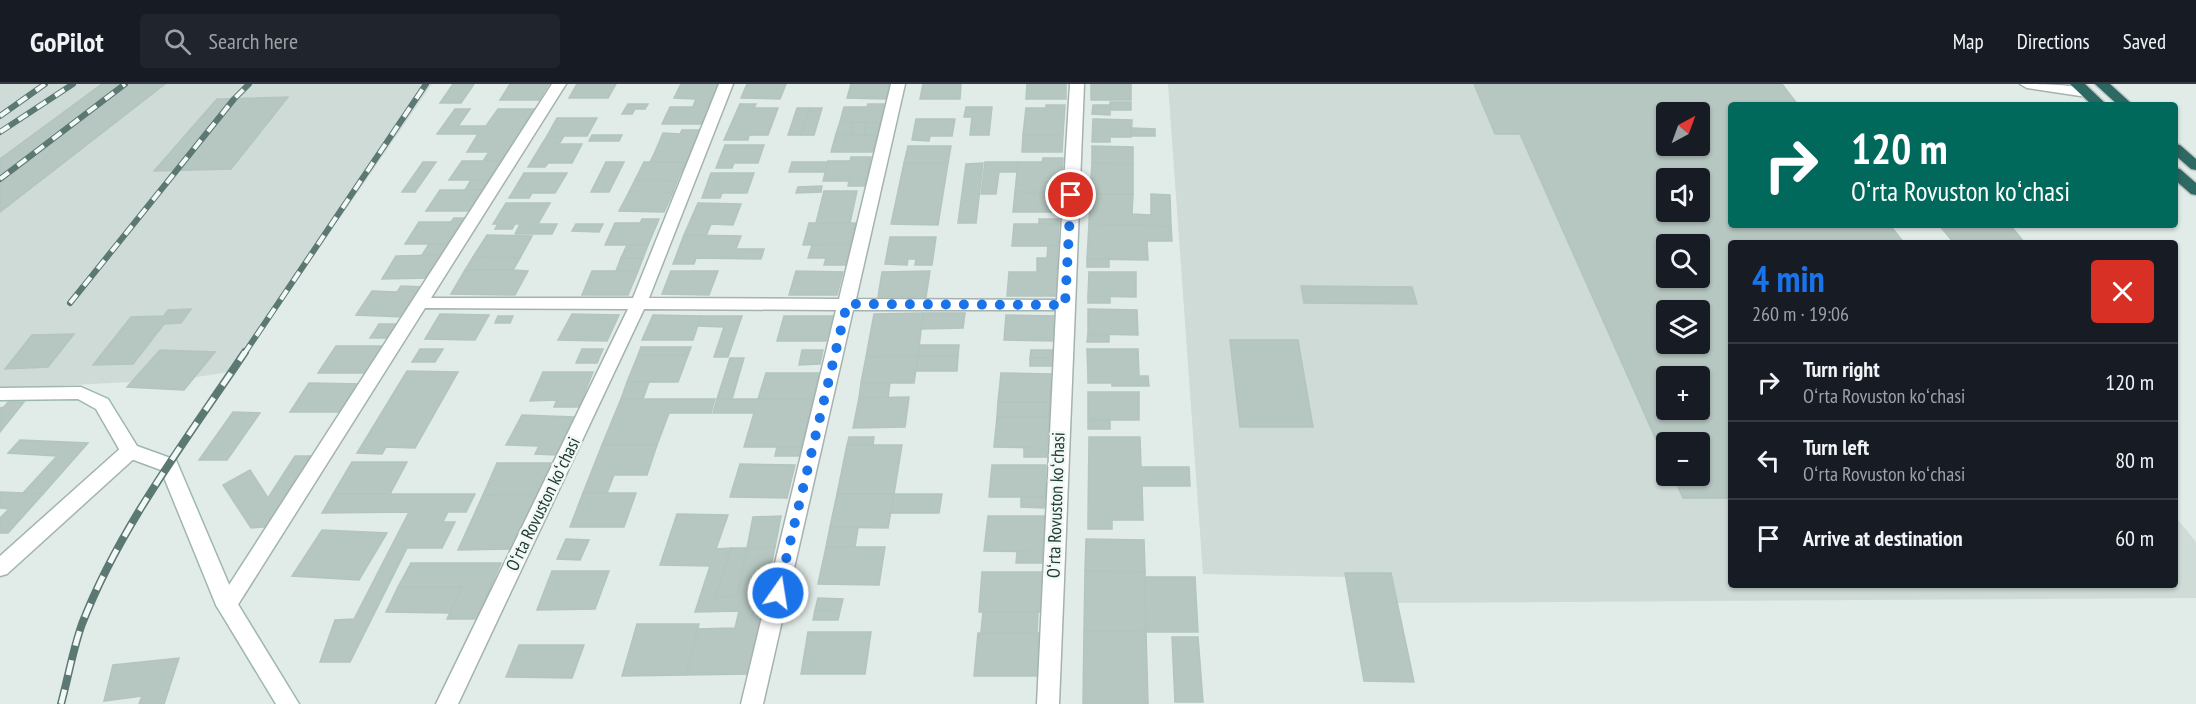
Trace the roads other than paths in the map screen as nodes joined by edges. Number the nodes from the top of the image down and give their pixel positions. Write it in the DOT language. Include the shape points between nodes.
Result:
graph roads {
  1 [pos="559,84"];
  2 [pos="726,84"];
  3 [pos="898,84"];
  4 [pos="1077,84"];
  5 [pos="2027,84"];
  6 [pos="2102,84"];
  7 [pos="2082,88"];
  8 [pos="2097,102"];
  9 [pos="2123,102"];
  10 [pos="2178,151"];
  11 [pos="2196,166"];
  12 [pos="2178,174"];
  13 [pos="2178,175"];
  14 [pos="2196,176"];
  15 [pos="2196,191"];
  16 [pos="421,303"];
  17 [pos="639,303"];
  18 [pos="847,304"];
  19 [pos="1065,305"];
  20 [pos="0,394"];
  21 [pos="130,451"];
  22 [pos="0,568"];
  23 [pos="227,604"];
  24 [pos="288,704"];
  25 [pos="447,704"];
  26 [pos="752,704"];
  27 [pos="1048,704"];
  1 -- 16 [label="street"];
  2 -- 17 [label="street, Oʻrta Rovuston koʻchasi"];
  3 -- 18 [label="street"];
  4 -- 19 [label="street, Oʻrta Rovuston koʻchasi"];
  5 -- 7 [label="street"];
  6 -- 9 [label="highway"];
  7 -- 8 [label="highway"];
  10 -- 11 [label="highway"];
  12 -- 14 [label="highway"];
  13 -- 15 [label="highway"];
  16 -- 17 [label="street"];
  16 -- 23 [label="street"];
  17 -- 18 [label="street"];
  17 -- 25 [label="street, Oʻrta Rovuston koʻchasi"];
  18 -- 19 [label="street"];
  18 -- 26 [label="street"];
  19 -- 27 [label="street, Oʻrta Rovuston koʻchasi"];
  20 -- 21 [label="street" via="81,393 102,404"];
  21 -- 22 [label="street"];
  21 -- 23 [label="street" via="169,465"];
  23 -- 24 [label="street"];
}
